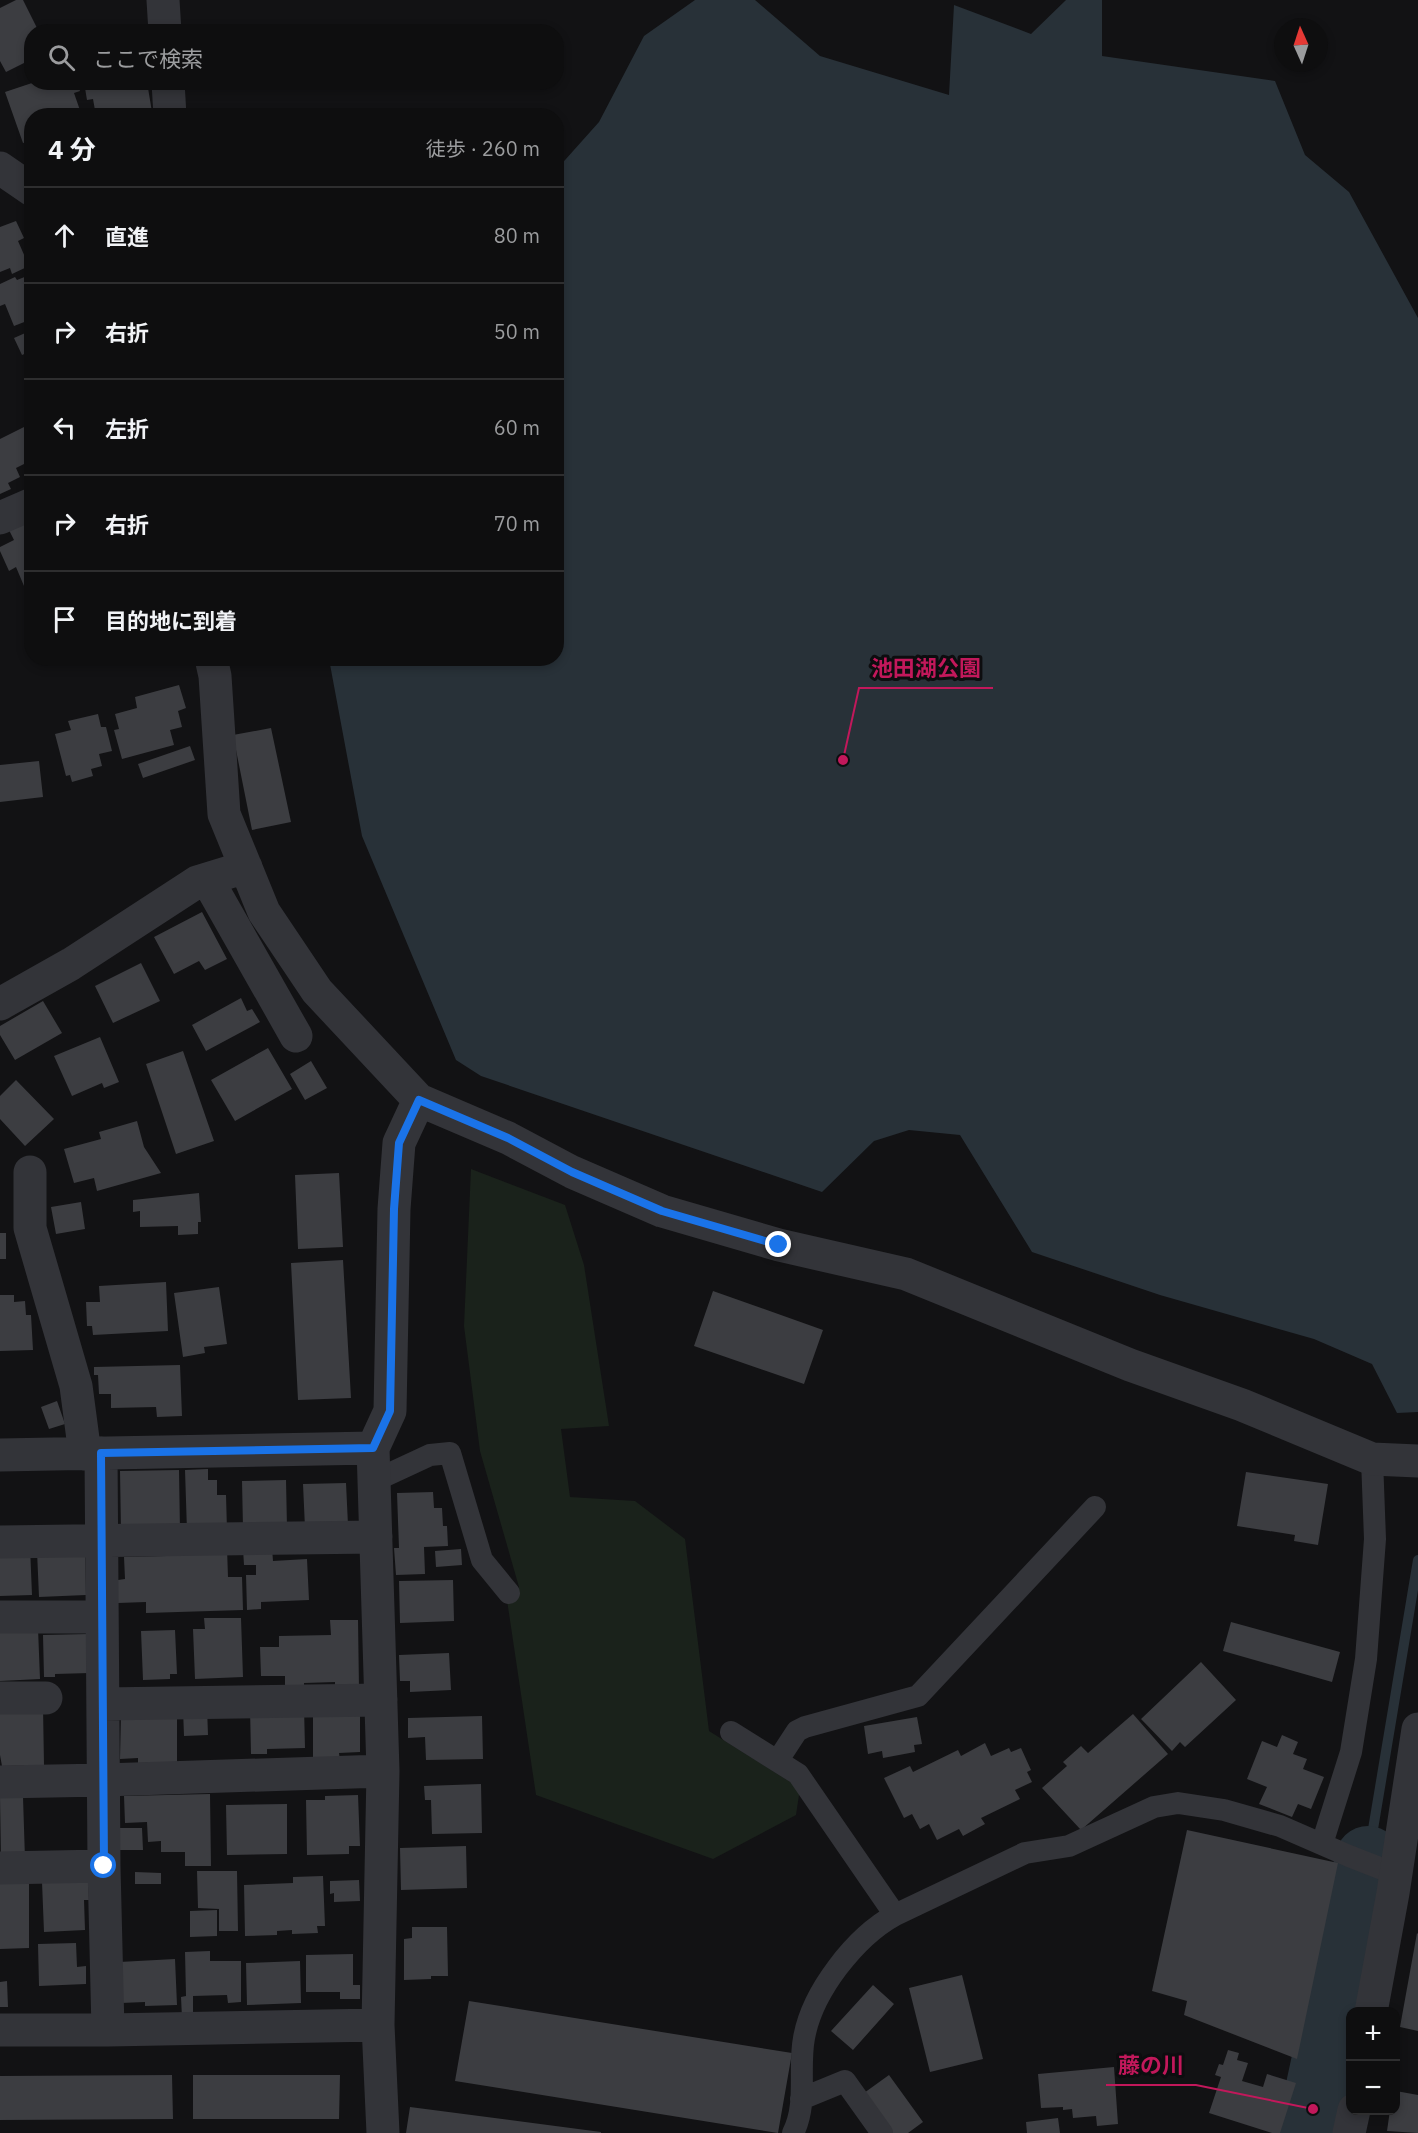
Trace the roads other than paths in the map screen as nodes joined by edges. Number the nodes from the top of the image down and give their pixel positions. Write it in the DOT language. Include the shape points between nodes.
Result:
graph roads {
  1 [pos="163,0"];
  2 [pos="164,24"];
  3 [pos="168,90"];
  4 [pos="170,108"];
  5 [pos="0,168"];
  6 [pos="24,184"];
  7 [pos="24,508"];
  8 [pos="0,518"];
  9 [pos="213,666"];
  10 [pos="246,867"];
  11 [pos="207,879"];
  12 [pos="0,1004"];
  13 [pos="296,1036"];
  14 [pos="419,1100"];
  15 [pos="30,1172"];
  16 [pos="373,1448"];
  17 [pos="93,1453"];
  18 [pos="0,1455"];
  19 [pos="1372,1459"];
  20 [pos="1412,1461"];
  21 [pos="374,1481"];
  22 [pos="1095,1507"];
  23 [pos="376,1537"];
  24 [pos="102,1541"];
  25 [pos="0,1542"];
  26 [pos="509,1593"];
  27 [pos="0,1617"];
  28 [pos="102,1617"];
  29 [pos="0,1698"];
  30 [pos="46,1698"];
  31 [pos="381,1700"];
  32 [pos="103,1704"];
  33 [pos="1418,1729"];
  34 [pos="731,1732"];
  35 [pos="777,1760"];
  36 [pos="383,1771"];
  37 [pos="104,1780"];
  38 [pos="0,1782"];
  39 [pos="1322,1844"];
  40 [pos="104,1866"];
  41 [pos="0,1868"];
  42 [pos="1400,1879"];
  43 [pos="895,1915"];
  44 [pos="1372,2007"];
  45 [pos="378,2025"];
  46 [pos="0,2030"];
  47 [pos="108,2030"];
  48 [pos="801,2099"];
  49 [pos="1352,2115"];
  50 [pos="383,2133"];
  51 [pos="793,2133"];
  52 [pos="882,2133"];
  53 [pos="1349,2133"];
  1 -- 2 [label="street"];
  3 -- 4 [label="street"];
  5 -- 6 [label="street"];
  7 -- 8 [label="street"];
  9 -- 10 [label="street" via="224,814"];
  10 -- 11 [label="street"];
  10 -- 14 [label="street" via="264,912 317,991"];
  11 -- 12 [label="street"];
  11 -- 13 [label="street"];
  14 -- 16 [label="street" via="399,1143 390,1411"];
  14 -- 19 [label="street" via="662,1211 779,1245 906,1274"];
  15 -- 17 [label="street" via="30,1228"];
  16 -- 17 [label="street"];
  16 -- 21 [label="street"];
  17 -- 18 [label="street"];
  17 -- 24 [label="street"];
  19 -- 20 [label="street"];
  19 -- 39 [label="lane" via="1375,1539 1366,1659 1351,1752"];
  21 -- 23 [label="street"];
  21 -- 26 [label="lane" via="430,1455 450,1454 483,1560"];
  22 -- 35 [label="lane" via="918,1696 805,1726"];
  23 -- 24 [label="street"];
  23 -- 31 [label="street"];
  24 -- 25 [label="street"];
  24 -- 28 [label="street"];
  27 -- 28 [label="street"];
  28 -- 32 [label="street"];
  29 -- 30 [label="street"];
  31 -- 32 [label="street"];
  31 -- 36 [label="street"];
  32 -- 37 [label="street"];
  33 -- 42 [label="street"];
  34 -- 35 [label="lane"];
  35 -- 43 [label="lane" via="798,1774"];
  36 -- 37 [label="street"];
  36 -- 45 [label="street"];
  37 -- 38 [label="street"];
  37 -- 40 [label="street"];
  39 -- 42 [label="lane"];
  39 -- 43 [label="lane" via="1280,1826 1224,1810 1178,1803 1154,1807 1069,1846 1025,1853"];
  40 -- 41 [label="street"];
  40 -- 47 [label="street"];
  42 -- 44 [label="street"];
  43 -- 48 [label="lane" via="858,1944 822,1988 804,2037"];
  45 -- 47 [label="street"];
  45 -- 50 [label="street"];
  46 -- 47 [label="street"];
  48 -- 51 [label="lane" via="800,2118"];
  48 -- 52 [label="lane" via="845,2081"];
  49 -- 53 [label="street"];
}
